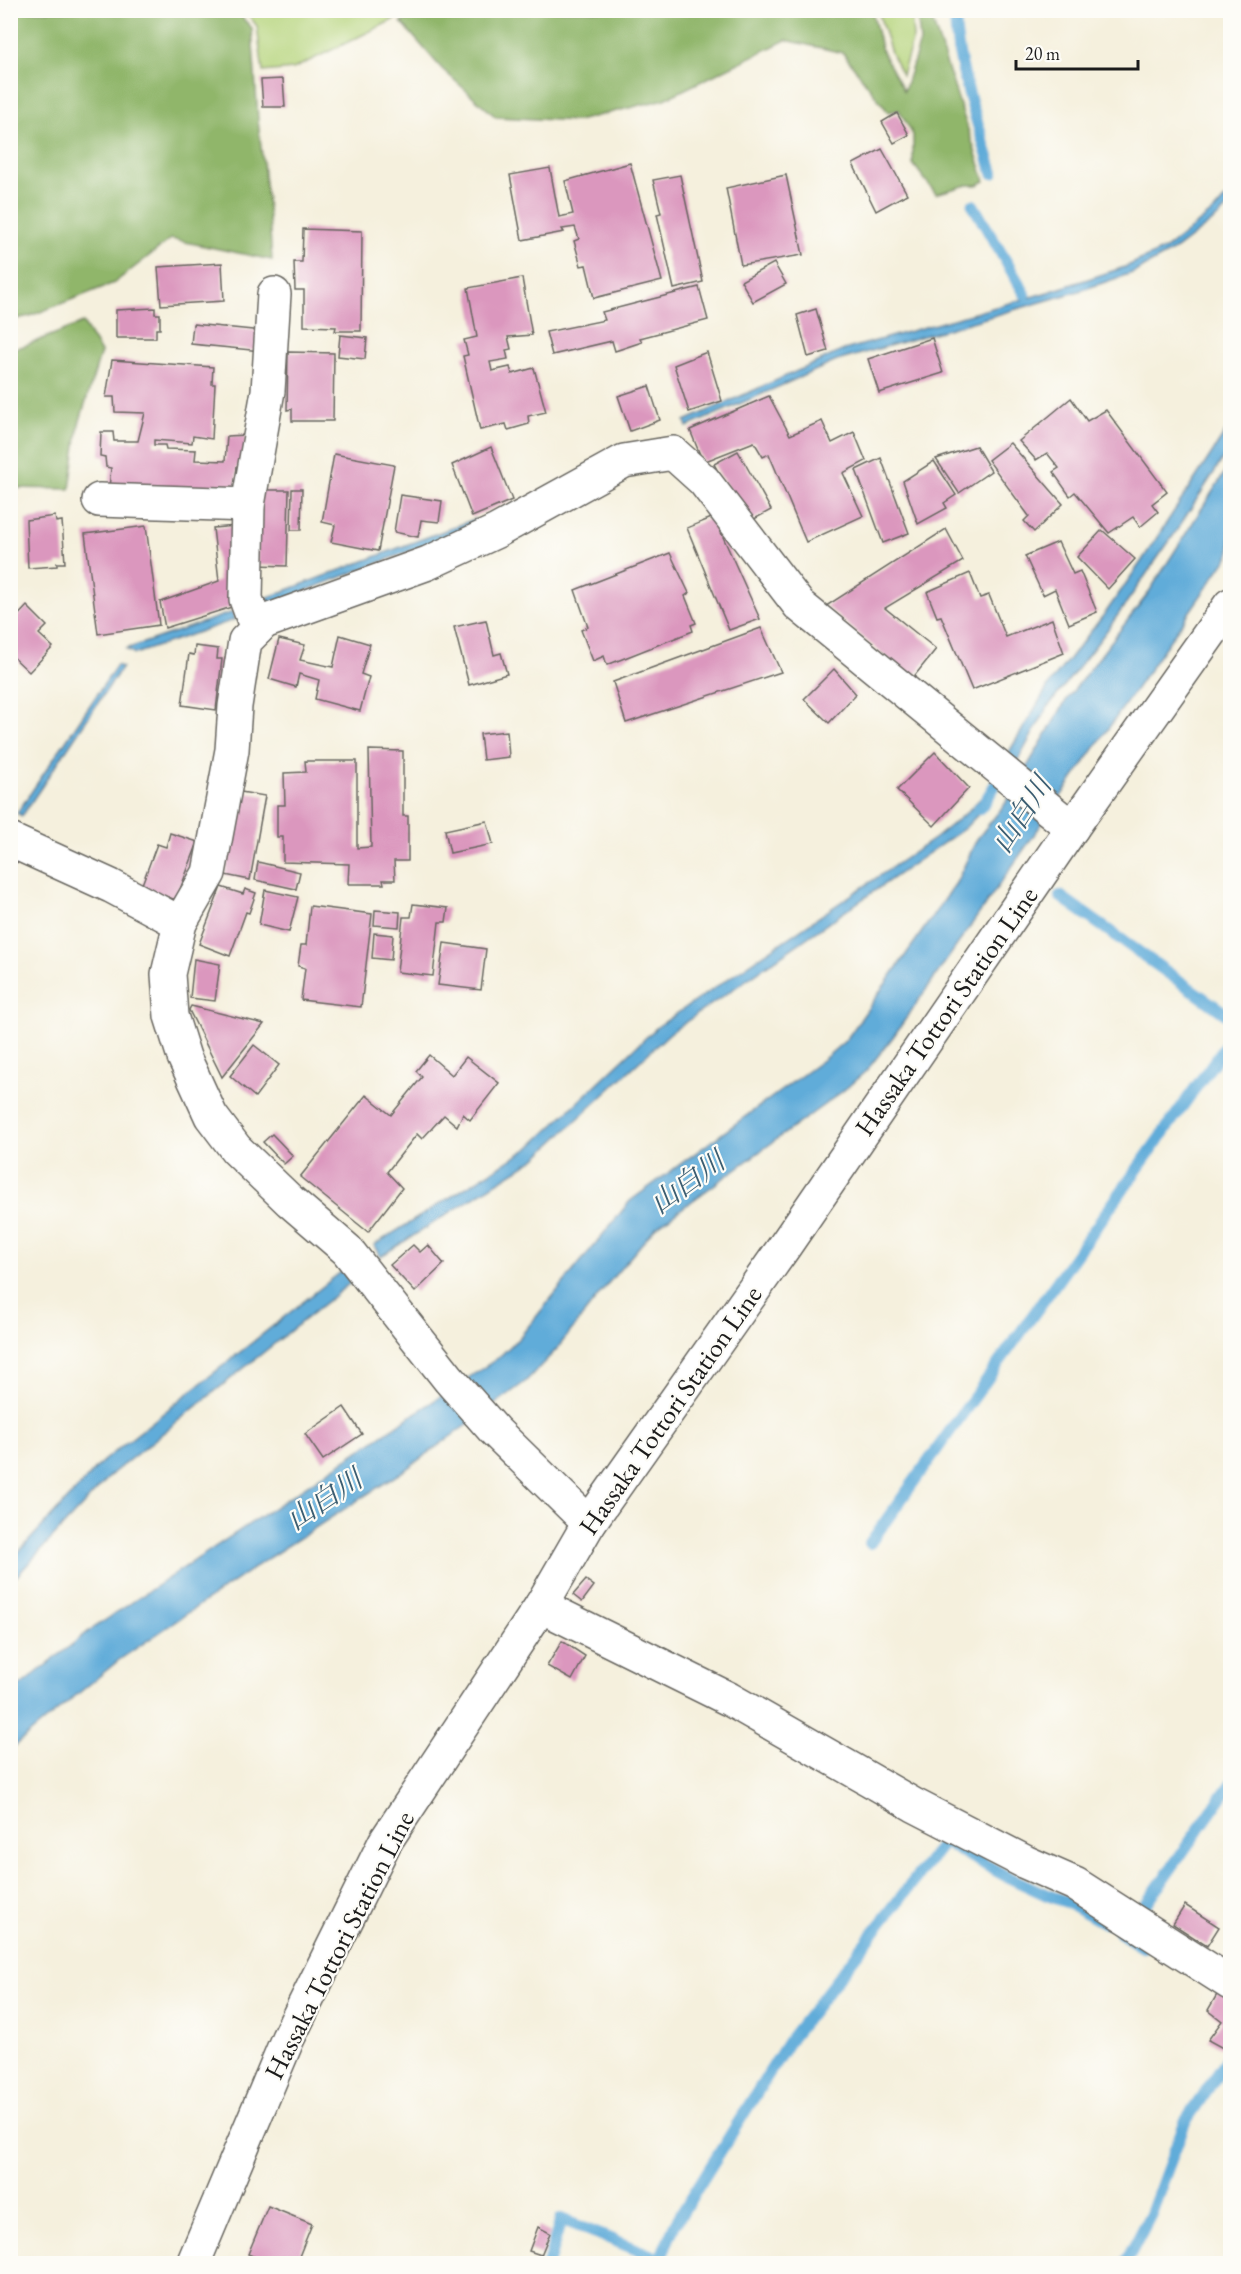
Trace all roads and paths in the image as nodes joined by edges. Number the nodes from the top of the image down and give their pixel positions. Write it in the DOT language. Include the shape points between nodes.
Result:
graph roads {
  1 [pos="274,294"];
  2 [pos="99,500"];
  3 [pos="248,505"];
  4 [pos="1230,605"];
  5 [pos="257,629"];
  6 [pos="1072,828"];
  7 [pos="10,840"];
  8 [pos="180,923"];
  9 [pos="589,1523"];
  10 [pos="541,1606"];
  11 [pos="1230,1983"];
  12 [pos="193,2264"];
  1 -- 3 [label="street" via="268,391"];
  2 -- 3 [label="street"];
  3 -- 5 [label="street" via="246,599"];
  4 -- 6 [label="street, Hassaka Tottori Station Line"];
  5 -- 6 [label="street" via="264,621 428,563 497,531 624,461 673,453 704,481 799,605"];
  5 -- 8 [label="street" via="245,641 232,750 208,873"];
  6 -- 9 [label="street, Hassaka Tottori Station Line"];
  7 -- 8 [label="street"];
  8 -- 9 [label="street" via="168,974 171,1016 184,1057 211,1116 236,1149 347,1250 494,1430"];
  9 -- 10 [label="street, Hassaka Tottori Station Line"];
  10 -- 11 [label="street" via="729,1699 914,1805 1075,1884"];
  10 -- 12 [label="street, Hassaka Tottori Station Line" via="385,1842 288,2038"];
}
